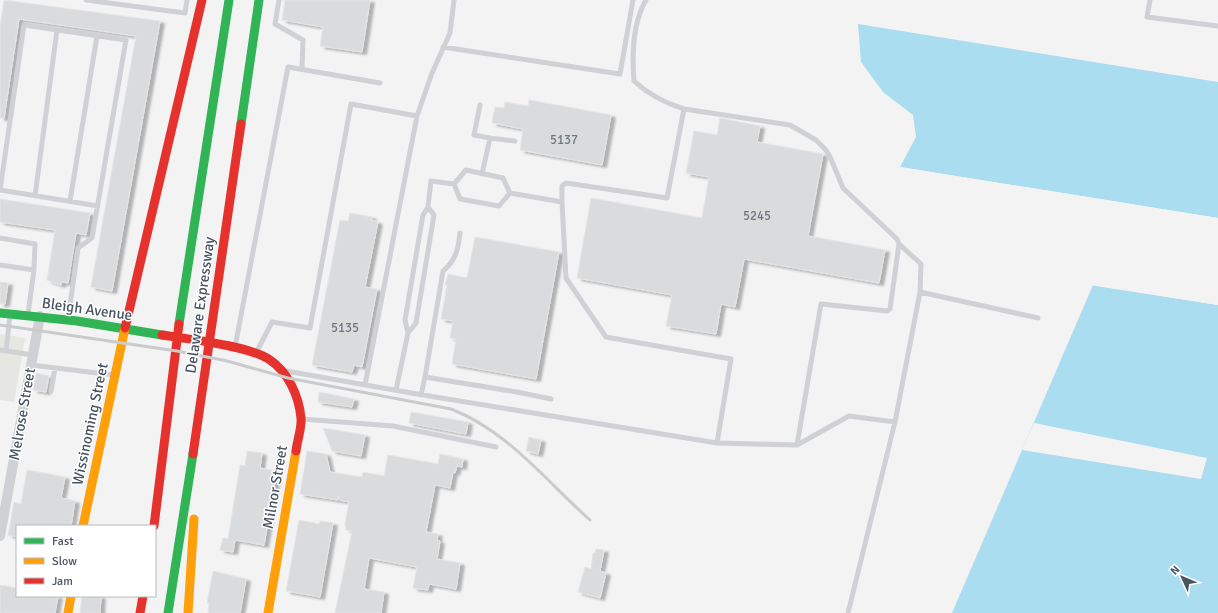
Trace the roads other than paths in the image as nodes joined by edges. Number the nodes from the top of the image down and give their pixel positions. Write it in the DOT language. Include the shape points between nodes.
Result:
graph roads {
  1 [pos="86,0"];
  2 [pos="187,0"];
  3 [pos="202,0"];
  4 [pos="229,0"];
  5 [pos="259,0"];
  6 [pos="279,0"];
  7 [pos="454,0"];
  8 [pos="633,0"];
  9 [pos="646,0"];
  10 [pos="1150,0"];
  11 [pos="1218,26"];
  12 [pos="57,30"];
  13 [pos="96,36"];
  14 [pos="443,47"];
  15 [pos="302,69"];
  16 [pos="380,83"];
  17 [pos="480,105"];
  18 [pos="684,109"];
  19 [pos="417,116"];
  20 [pos="490,138"];
  21 [pos="515,141"];
  22 [pos="482,174"];
  23 [pos="454,184"];
  24 [pos="510,193"];
  25 [pos="35,196"];
  26 [pos="70,201"];
  27 [pos="562,202"];
  28 [pos="98,206"];
  29 [pos="428,207"];
  30 [pos="460,234"];
  31 [pos="0,238"];
  32 [pos="899,244"];
  33 [pos="0,265"];
  34 [pos="34,270"];
  35 [pos="920,292"];
  36 [pos="0,313"];
  37 [pos="10,314"];
  38 [pos="28,315"];
  39 [pos="40,316"];
  40 [pos="1038,318"];
  41 [pos="68,320"];
  42 [pos="124,328"];
  43 [pos="408,333"];
  44 [pos="235,348"];
  45 [pos="0,350"];
  46 [pos="6,351"];
  47 [pos="256,354"];
  48 [pos="32,360"];
  49 [pos="55,368"];
  50 [pos="281,370"];
  51 [pos="115,375"];
  52 [pos="425,377"];
  53 [pos="204,378"];
  54 [pos="365,385"];
  55 [pos="396,390"];
  56 [pos="51,391"];
  57 [pos="421,395"];
  58 [pos="551,399"];
  59 [pos="301,419"];
  60 [pos="895,422"];
  61 [pos="717,443"];
  62 [pos="797,445"];
  63 [pos="496,447"];
  64 [pos="83,525"];
  65 [pos="154,525"];
  66 [pos="0,534"];
  67 [pos="71,597"];
  68 [pos="143,597"];
  69 [pos="68,613"];
  70 [pos="140,613"];
  71 [pos="168,613"];
  72 [pos="188,613"];
  73 [pos="268,613"];
  74 [pos="848,613"];
  1 -- 2 [label="lane" via="184,13"];
  3 -- 42 [label="main road, Wissinoming Street"];
  4 -- 65 [label="main road, Delaware Expressway" via="172,372"];
  5 -- 53 [label="main road, Delaware Expressway"];
  6 -- 15 [label="lane" via="275,24 303,40"];
  7 -- 14 [label="lane" via="450,32"];
  8 -- 14 [label="lane" via="620,74"];
  9 -- 18 [label="lane" via="635,36 634,81 667,104"];
  10 -- 11 [label="lane" via="1147,17"];
  12 -- 13 [label="lane"];
  12 -- 25 [label="lane"];
  12 -- 25 [label="lane" via="24,24 0,190"];
  13 -- 26 [label="lane"];
  13 -- 28 [label="lane" via="126,40"];
  14 -- 19 [label="lane"];
  15 -- 16 [label="lane"];
  15 -- 44 [label="lane" via="288,67"];
  17 -- 20 [label="lane" via="474,135"];
  18 -- 27 [label="lane" via="667,198 566,183 562,186"];
  18 -- 32 [label="lane" via="790,125 816,140 826,150 843,188 897,239"];
  19 -- 47 [label="lane" via="352,104 310,328 272,322"];
  19 -- 54 [label="lane"];
  20 -- 21 [label="lane"];
  20 -- 22 [label="lane"];
  22 -- 23 [label="lane" via="466,170"];
  22 -- 24 [label="lane" via="503,178"];
  23 -- 24 [label="lane" via="460,199 499,206"];
  23 -- 29 [label="lane" via="431,181"];
  24 -- 27 [label="lane"];
  25 -- 26 [label="lane"];
  26 -- 28 [label="lane"];
  27 -- 61 [label="lane" via="566,278 606,337 731,359"];
  28 -- 41 [label="lane" via="92,238 78,248"];
  29 -- 43 [label="lane" via="423,215 405,320"];
  29 -- 43 [label="lane" via="434,215 416,323"];
  30 -- 52 [label="lane" via="457,252 451,264 443,271"];
  31 -- 34 [label="lane" via="35,244"];
  32 -- 35 [label="lane" via="921,264"];
  32 -- 62 [label="lane" via="890,309 887,311 821,304"];
  33 -- 34 [label="lane"];
  34 -- 38 [label="lane"];
  35 -- 40 [label="lane"];
  35 -- 60 [label="lane"];
  36 -- 37 [label="main road, Bleigh Avenue"];
  37 -- 38 [label="main road, Bleigh Avenue"];
  37 -- 46 [label="lane"];
  38 -- 39 [label="main road, Bleigh Avenue"];
  39 -- 41 [label="main road, Bleigh Avenue"];
  39 -- 48 [label="street, Melrose Street"];
  41 -- 42 [label="main road, Bleigh Avenue"];
  42 -- 44 [label="main road, Bleigh Avenue"];
  42 -- 51 [label="main road, Wissinoming Street"];
  43 -- 55 [label="lane"];
  44 -- 47 [label="main road"];
  45 -- 46 [label="lane"];
  46 -- 48 [label="lane"];
  47 -- 50 [label="main road" via="268,358"];
  48 -- 49 [label="lane"];
  48 -- 66 [label="street, Melrose Street"];
  49 -- 51 [label="lane"];
  49 -- 56 [label="lane"];
  50 -- 54 [label="lane"];
  50 -- 59 [label="main road, Milnor Street" via="296,395"];
  51 -- 64 [label="main road, Wissinoming Street"];
  52 -- 57 [label="lane"];
  52 -- 58 [label="lane"];
  53 -- 71 [label="main road, Delaware Expressway"];
  53 -- 72 [label="main road"];
  54 -- 55 [label="lane"];
  55 -- 57 [label="lane"];
  57 -- 61 [label="lane"];
  59 -- 63 [label="lane" via="393,426"];
  59 -- 73 [label="main road, Milnor Street"];
  60 -- 62 [label="lane" via="849,416"];
  60 -- 74 [label="lane"];
  61 -- 62 [label="lane"];
  67 -- 69 [label="main road"];
  68 -- 70 [label="main road"];
}
